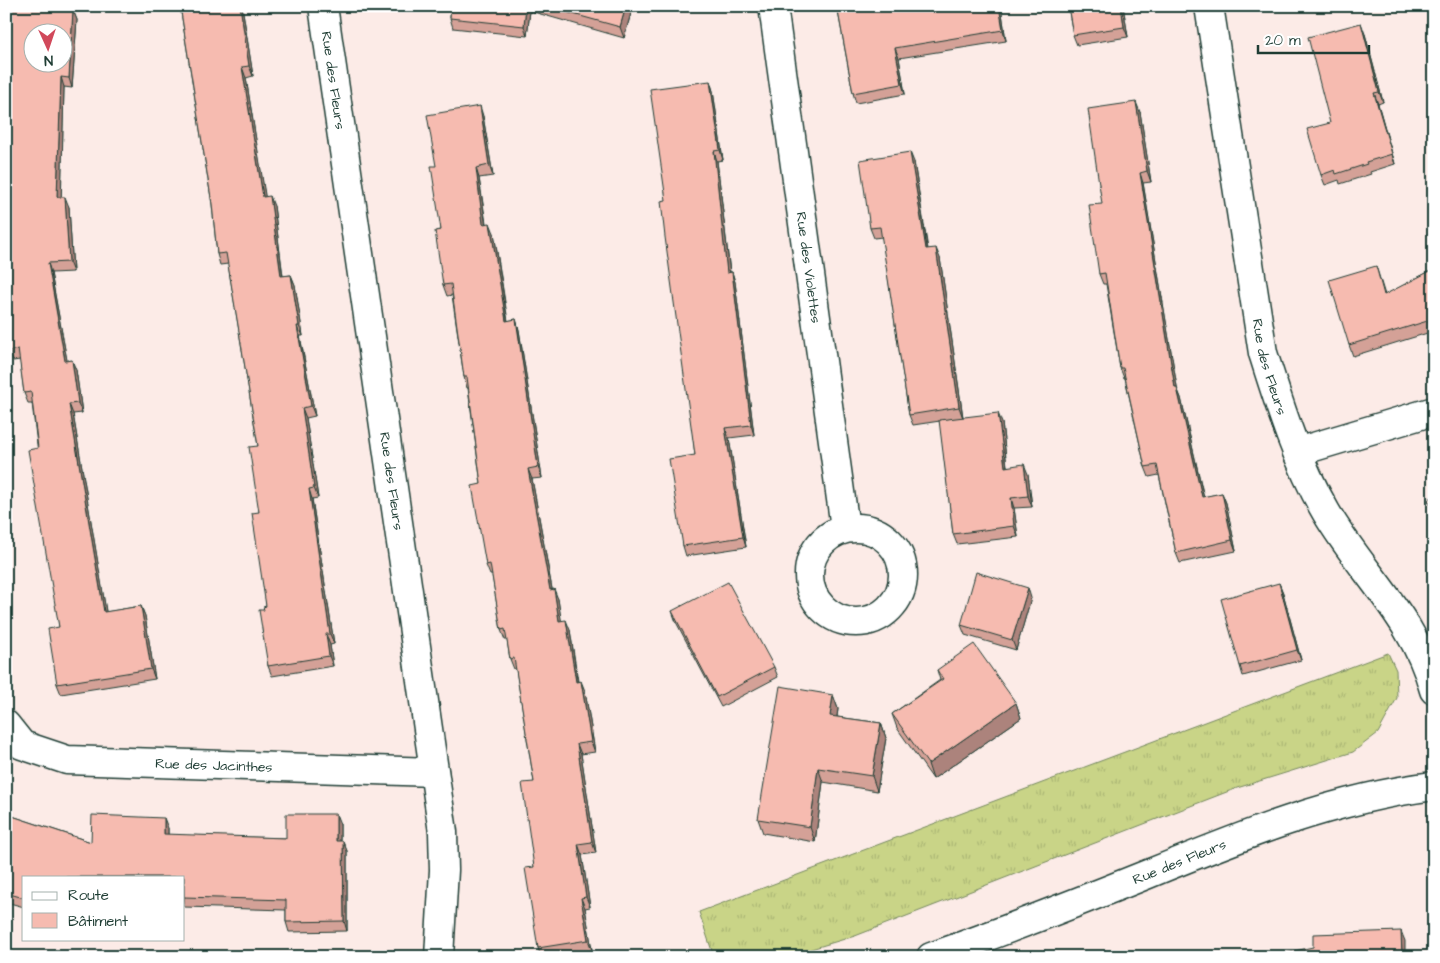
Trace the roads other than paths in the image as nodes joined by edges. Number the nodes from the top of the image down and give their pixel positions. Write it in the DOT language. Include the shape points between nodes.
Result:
graph roads {
  1 [pos="323,6"];
  2 [pos="773,6"];
  3 [pos="1210,6"];
  4 [pos="1434,411"];
  5 [pos="1297,452"];
  6 [pos="845,528"];
  7 [pos="1434,690"];
  8 [pos="6,725"];
  9 [pos="434,772"];
  10 [pos="1434,786"];
  11 [pos="940,955"];
  12 [pos="438,957"];
  1 -- 9 [label="street, Rue des Fleurs"];
  2 -- 6 [label="street, Rue des Violettes"];
  3 -- 5 [label="street, Rue des Fleurs" via="1263,353"];
  4 -- 5 [label="street"];
  5 -- 7 [label="street, Rue des Fleurs" via="1326,512 1345,542 1405,622"];
  8 -- 9 [label="street, Rue des Jacinthes" via="22,745 67,760"];
  9 -- 12 [label="street, Rue des Fleurs" via="443,832 444,870"];
  10 -- 11 [label="street, Rue des Fleurs" via="1352,800 1279,823"];
}
